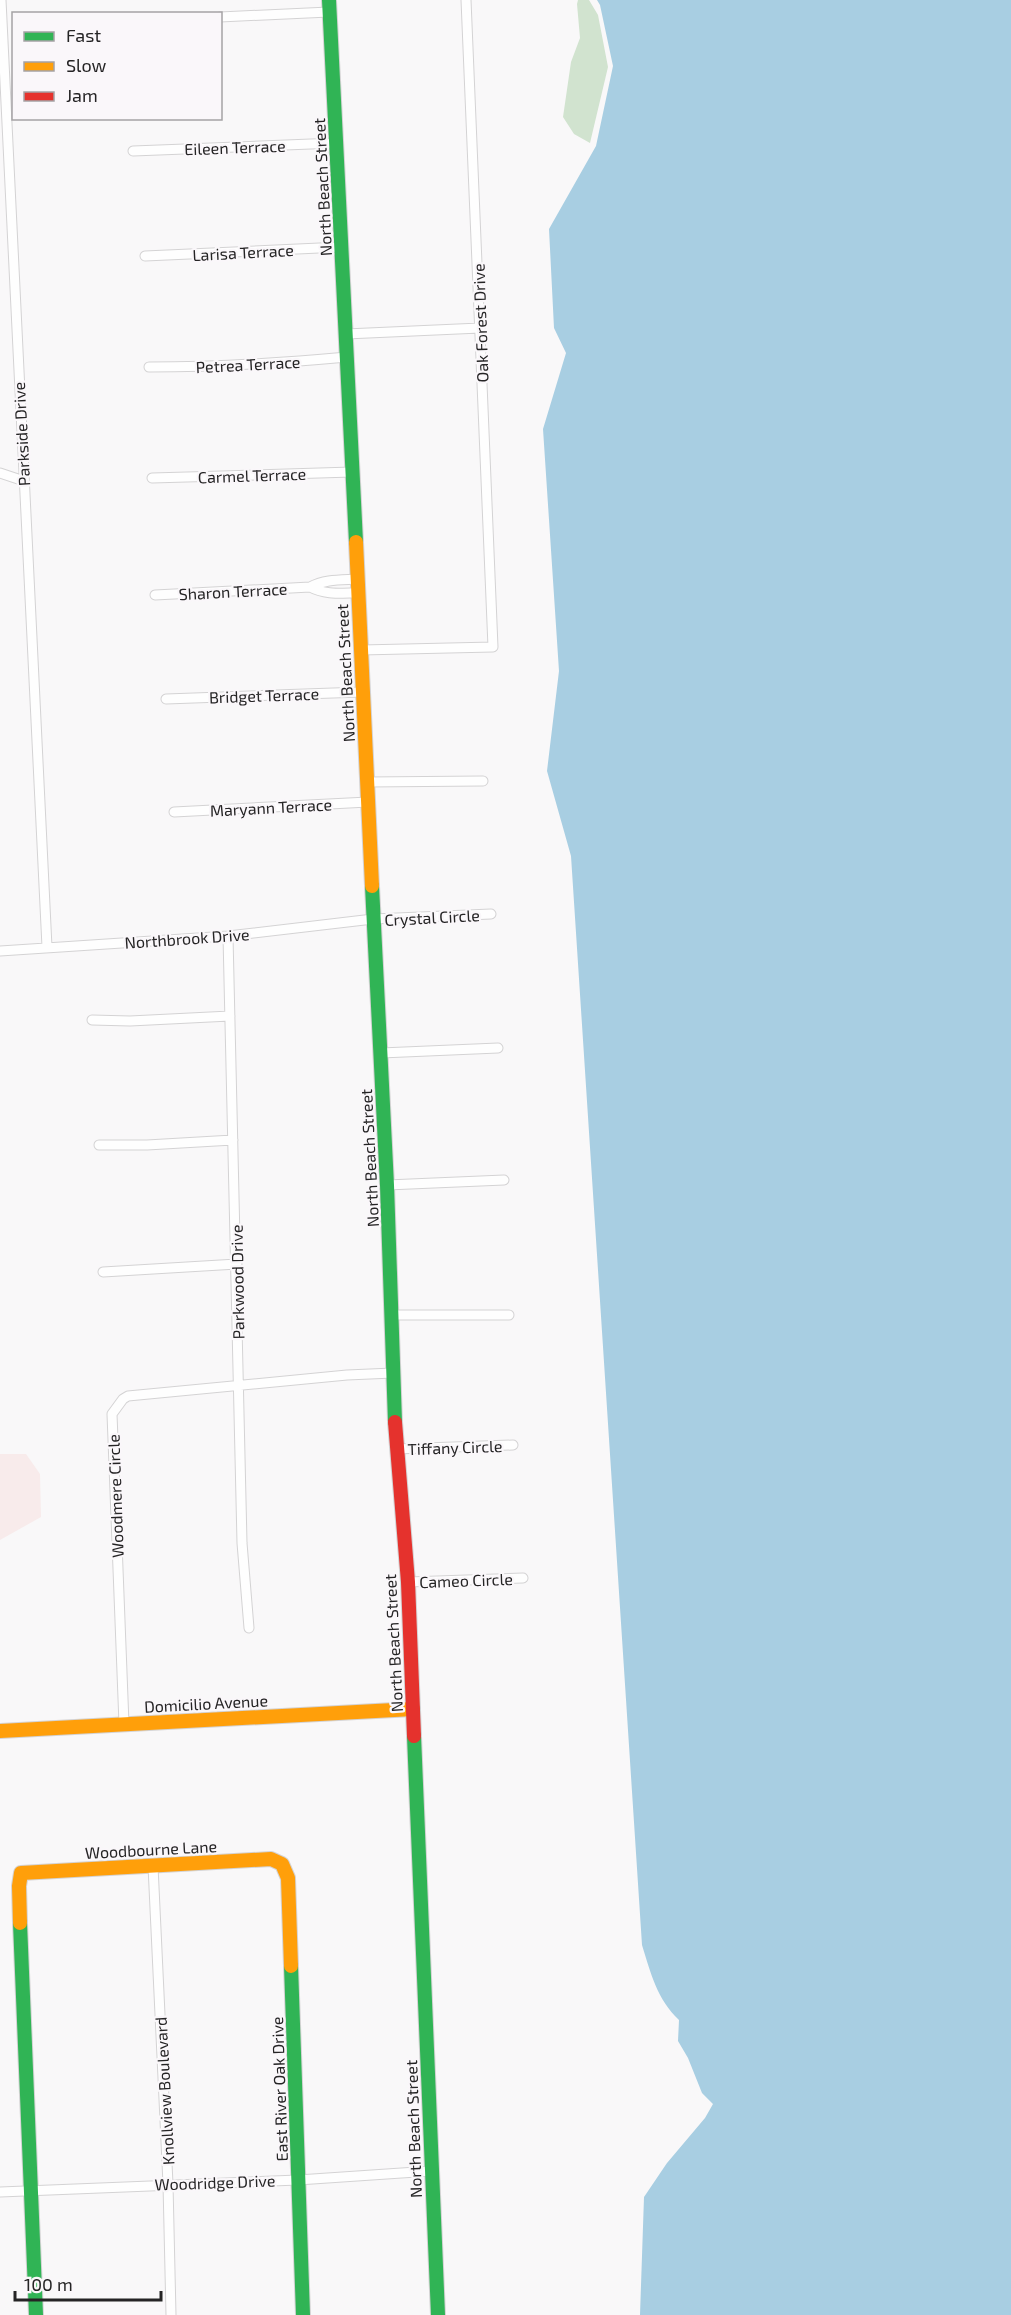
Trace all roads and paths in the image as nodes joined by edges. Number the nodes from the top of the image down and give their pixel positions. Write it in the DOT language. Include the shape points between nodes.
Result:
graph roads {
  1 [pos="1,0"];
  2 [pos="466,0"];
  3 [pos="329,6"];
  4 [pos="222,17"];
  5 [pos="1,28"];
  6 [pos="4,135"];
  7 [pos="336,143"];
  8 [pos="133,151"];
  9 [pos="341,247"];
  10 [pos="145,256"];
  11 [pos="480,328"];
  12 [pos="346,334"];
  13 [pos="347,357"];
  14 [pos="149,367"];
  15 [pos="351,472"];
  16 [pos="0,473"];
  17 [pos="152,478"];
  18 [pos="24,481"];
  19 [pos="358,586"];
  20 [pos="156,595"];
  21 [pos="361,650"];
  22 [pos="362,692"];
  23 [pos="166,699"];
  24 [pos="483,781"];
  25 [pos="367,782"];
  26 [pos="368,802"];
  27 [pos="174,812"];
  28 [pos="491,914"];
  29 [pos="373,919"];
  30 [pos="228,936"];
  31 [pos="47,947"];
  32 [pos="0,951"];
  33 [pos="230,1016"];
  34 [pos="92,1020"];
  35 [pos="498,1048"];
  36 [pos="381,1053"];
  37 [pos="233,1140"];
  38 [pos="99,1145"];
  39 [pos="504,1180"];
  40 [pos="387,1185"];
  41 [pos="237,1264"];
  42 [pos="103,1272"];
  43 [pos="509,1314"];
  44 [pos="391,1315"];
  45 [pos="393,1373"];
  46 [pos="239,1385"];
  47 [pos="513,1445"];
  48 [pos="396,1449"];
  49 [pos="524,1578"];
  50 [pos="408,1582"];
  51 [pos="249,1628"];
  52 [pos="413,1709"];
  53 [pos="124,1724"];
  54 [pos="0,1731"];
  55 [pos="282,1864"];
  56 [pos="153,1866"];
  57 [pos="431,2171"];
  58 [pos="298,2180"];
  59 [pos="168,2184"];
  60 [pos="32,2190"];
  61 [pos="0,2192"];
  62 [pos="36,2315"];
  63 [pos="171,2315"];
  64 [pos="303,2315"];
  65 [pos="438,2315"];
  1 -- 5 [label="street, Parkside Drive"];
  2 -- 11 [label="street, Oak Forest Drive"];
  3 -- 4 [label="street"];
  3 -- 7 [label="street, North Beach Street"];
  5 -- 6 [label="street, Parkside Drive"];
  6 -- 18 [label="street, Parkside Drive"];
  7 -- 8 [label="street, Eileen Terrace"];
  7 -- 9 [label="street, North Beach Street"];
  9 -- 10 [label="street, Larisa Terrace"];
  9 -- 12 [label="street, North Beach Street"];
  11 -- 12 [label="street"];
  11 -- 21 [label="street, Oak Forest Drive" via="493,647"];
  12 -- 13 [label="street, North Beach Street"];
  13 -- 14 [label="street, Petrea Terrace"];
  13 -- 15 [label="street, North Beach Street"];
  15 -- 17 [label="street, Carmel Terrace"];
  15 -- 19 [label="street, North Beach Street"];
  16 -- 18 [label="street"];
  18 -- 31 [label="street, Parkside Drive"];
  19 -- 20 [label="street, Sharon Terrace" via="333,593 310,587"];
  19 -- 21 [label="street, North Beach Street"];
  21 -- 22 [label="street, North Beach Street"];
  22 -- 23 [label="street, Bridget Terrace"];
  22 -- 25 [label="street, North Beach Street"];
  24 -- 25 [label="street"];
  25 -- 26 [label="street, North Beach Street"];
  26 -- 27 [label="street, Maryann Terrace"];
  26 -- 29 [label="street, North Beach Street"];
  28 -- 29 [label="street, Crystal Circle"];
  29 -- 30 [label="street, Northbrook Drive"];
  29 -- 36 [label="street, North Beach Street"];
  30 -- 31 [label="street, Northbrook Drive"];
  30 -- 33 [label="street, Parkwood Drive"];
  31 -- 32 [label="street, Northbrook Drive"];
  33 -- 34 [label="street"];
  33 -- 37 [label="street, Parkwood Drive"];
  35 -- 36 [label="street"];
  36 -- 40 [label="street, North Beach Street"];
  37 -- 38 [label="street"];
  37 -- 41 [label="street, Parkwood Drive"];
  39 -- 40 [label="street"];
  40 -- 44 [label="street, North Beach Street"];
  41 -- 42 [label="street"];
  41 -- 46 [label="street, Parkwood Drive"];
  43 -- 44 [label="street"];
  44 -- 45 [label="street, North Beach Street"];
  45 -- 46 [label="street, Woodmere Circle"];
  45 -- 48 [label="street, North Beach Street"];
  46 -- 51 [label="street, Parkwood Drive" via="242,1543"];
  46 -- 53 [label="street, Woodmere Circle" via="128,1396 112,1414"];
  47 -- 48 [label="street, Tiffany Circle"];
  48 -- 50 [label="street, North Beach Street"];
  49 -- 50 [label="street, Cameo Circle"];
  50 -- 52 [label="street, North Beach Street"];
  52 -- 53 [label="street, Domicilio Avenue"];
  52 -- 57 [label="street, North Beach Street"];
  53 -- 54 [label="street, Domicilio Avenue"];
  55 -- 56 [label="street, Woodbourne Lane" via="271,1859"];
  55 -- 58 [label="street, East River Oak Drive" via="288,1878"];
  56 -- 59 [label="street, Knollview Boulevard"];
  56 -- 60 [label="street, Woodbourne Lane" via="21,1873"];
  57 -- 58 [label="street, Woodridge Drive"];
  57 -- 65 [label="street, North Beach Street"];
  58 -- 59 [label="street, Woodridge Drive"];
  58 -- 64 [label="street, East River Oak Drive"];
  59 -- 60 [label="street, Woodridge Drive"];
  59 -- 63 [label="street, Knollview Boulevard"];
  60 -- 61 [label="street, Woodridge Drive"];
  60 -- 62 [label="street"];
}
